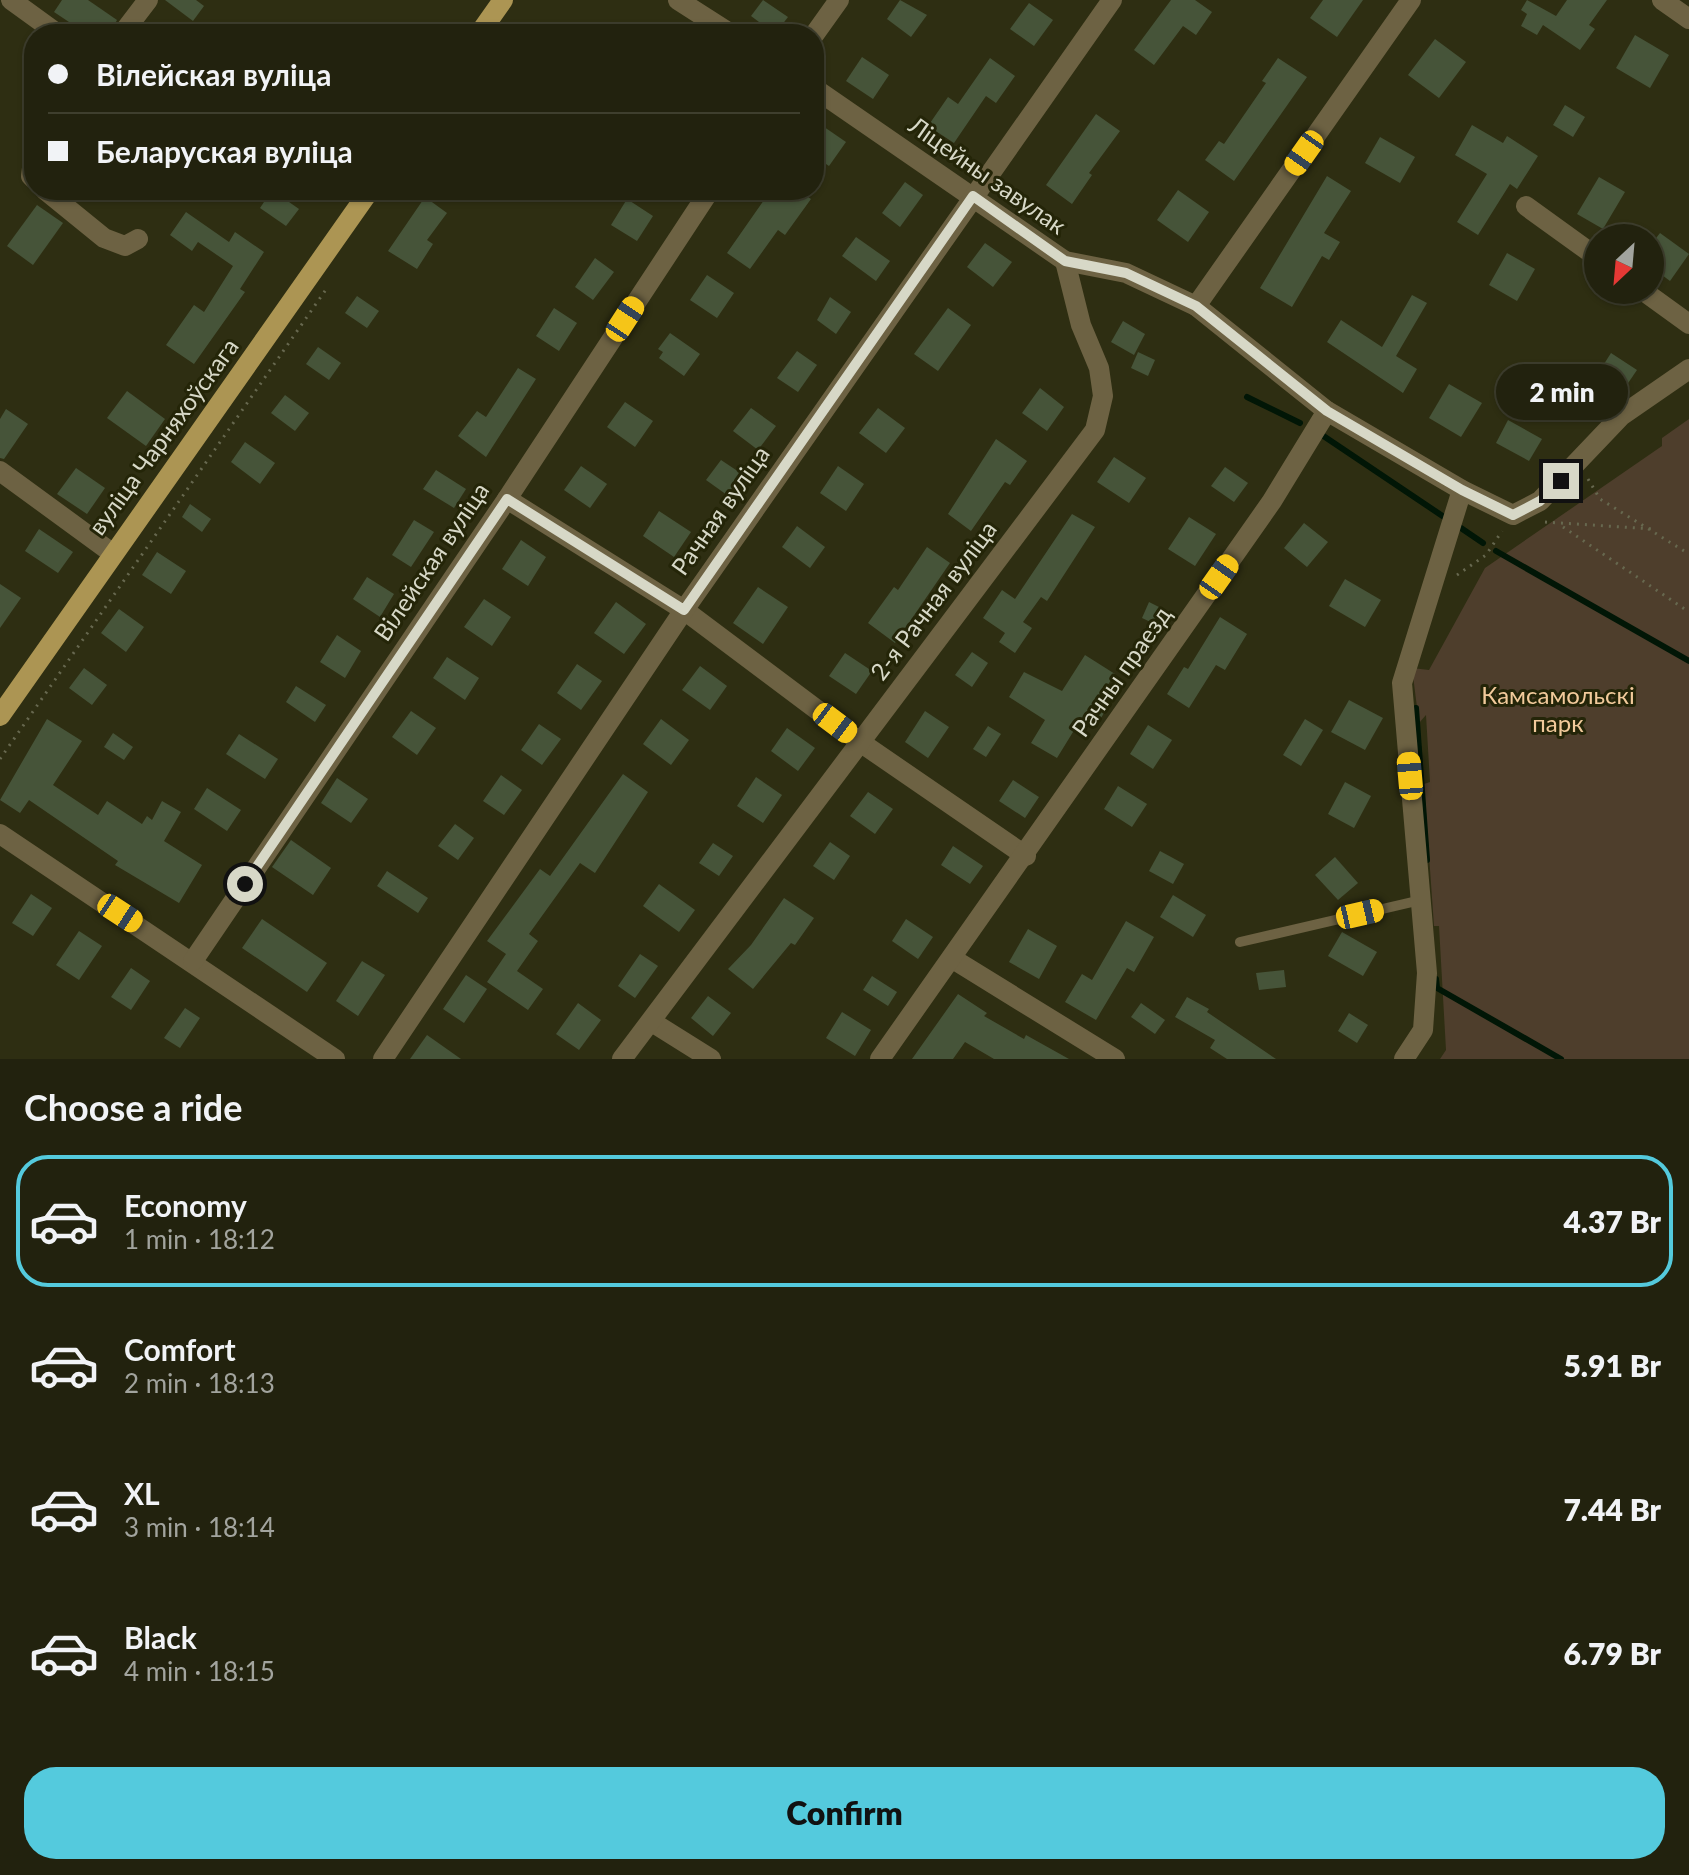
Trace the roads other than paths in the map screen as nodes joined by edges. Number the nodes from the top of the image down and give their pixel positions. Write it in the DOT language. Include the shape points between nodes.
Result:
graph roads {
  1 [pos="11,0"];
  2 [pos="148,0"];
  3 [pos="503,0"];
  4 [pos="678,0"];
  5 [pos="839,0"];
  6 [pos="1112,0"];
  7 [pos="1411,0"];
  8 [pos="1662,0"];
  9 [pos="1689,19"];
  10 [pos="44,24"];
  11 [pos="130,24"];
  12 [pos="486,24"];
  13 [pos="715,24"];
  14 [pos="822,24"];
  15 [pos="824,95"];
  16 [pos="973,196"];
  17 [pos="57,200"];
  18 [pos="375,200"];
  19 [pos="703,200"];
  20 [pos="1526,206"];
  21 [pos="138,239"];
  22 [pos="1584,248"];
  23 [pos="1065,261"];
  24 [pos="1661,304"];
  25 [pos="1196,306"];
  26 [pos="1689,324"];
  27 [pos="1689,369"];
  28 [pos="1327,411"];
  29 [pos="0,471"];
  30 [pos="1462,490"];
  31 [pos="507,499"];
  32 [pos="112,553"];
  33 [pos="684,610"];
  34 [pos="0,716"];
  35 [pos="860,742"];
  36 [pos="0,834"];
  37 [pos="1026,856"];
  38 [pos="1421,900"];
  39 [pos="1240,942"];
  40 [pos="953,959"];
  41 [pos="193,961"];
  42 [pos="652,1022"];
  43 [pos="335,1059"];
  44 [pos="383,1059"];
  45 [pos="622,1059"];
  46 [pos="711,1059"];
  47 [pos="880,1059"];
  48 [pos="1115,1059"];
  49 [pos="1404,1059"];
  1 -- 10 [label="street"];
  2 -- 11 [label="street"];
  3 -- 12 [label="main road"];
  4 -- 13 [label="street"];
  5 -- 14 [label="street"];
  6 -- 16 [label="street, Рачная вуліца"];
  7 -- 25 [label="street"];
  8 -- 9 [label="street"];
  15 -- 16 [label="street, Ліцейны завулак"];
  16 -- 23 [label="street, Ліцейны завулак"];
  16 -- 33 [label="street, Рачная вуліца"];
  17 -- 21 [label="street" via="104,238 125,246"];
  18 -- 32 [label="main road, вуліца Чарняхоўскага"];
  19 -- 31 [label="street, Вілейская вуліца"];
  20 -- 22 [label="street"];
  23 -- 25 [label="street, Ліцейны завулак" via="1126,273"];
  23 -- 35 [label="street, 2-я Рачная вуліца" via="1081,325 1099,368 1103,396 1095,430"];
  24 -- 26 [label="street"];
  25 -- 28 [label="street, Ліцейны завулак"];
  27 -- 30 [label="street, Ліцейны завулак" via="1621,416 1540,501 1513,515"];
  28 -- 30 [label="street, Ліцейны завулак"];
  28 -- 37 [label="street, Рачны праезд" via="1272,501"];
  29 -- 32 [label="street"];
  30 -- 38 [label="street" via="1402,683"];
  31 -- 33 [label="street"];
  31 -- 41 [label="street, Вілейская вуліца"];
  32 -- 34 [label="main road, вуліца Чарняхоўскага"];
  33 -- 35 [label="street"];
  33 -- 44 [label="street, Рачная вуліца"];
  35 -- 37 [label="street"];
  35 -- 42 [label="street, 2-я Рачная вуліца"];
  36 -- 41 [label="street"];
  37 -- 40 [label="street, Рачны праезд"];
  38 -- 39 [label="lane"];
  38 -- 49 [label="street" via="1427,973 1423,1030"];
  40 -- 47 [label="street, Рачны праезд"];
  40 -- 48 [label="street"];
  41 -- 43 [label="street"];
  42 -- 45 [label="street, 2-я Рачная вуліца"];
  42 -- 46 [label="street"];
}
